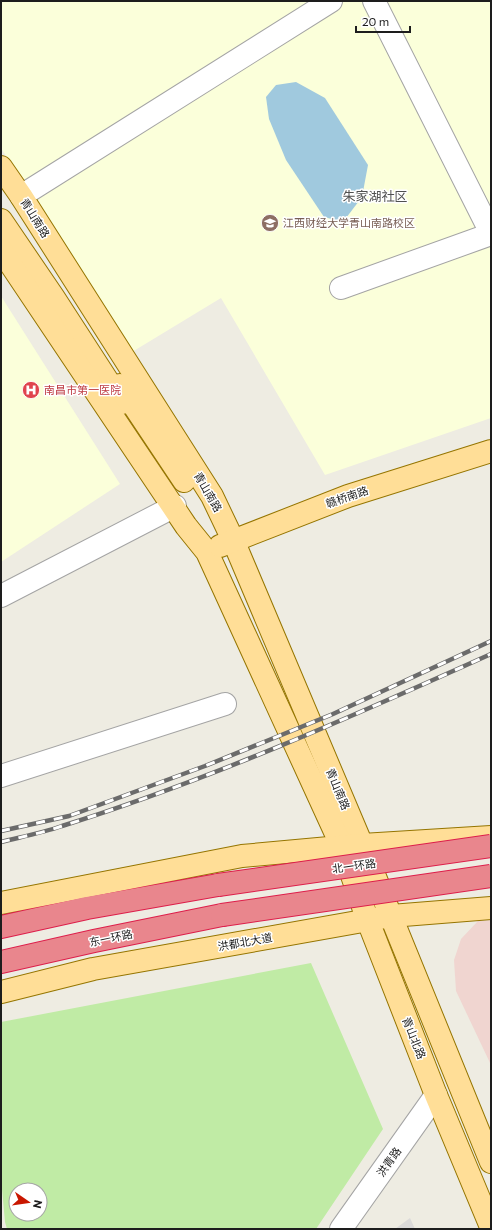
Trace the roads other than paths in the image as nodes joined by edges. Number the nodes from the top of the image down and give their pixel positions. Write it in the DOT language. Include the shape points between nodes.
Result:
graph roads {
  1 [pos="331,1"];
  2 [pos="374,1"];
  3 [pos="1,168"];
  4 [pos="21,196"];
  5 [pos="1,209"];
  6 [pos="1,220"];
  7 [pos="491,234"];
  8 [pos="1,250"];
  9 [pos="341,288"];
  10 [pos="491,451"];
  11 [pos="174,507"];
  12 [pos="233,540"];
  13 [pos="207,552"];
  14 [pos="1,596"];
  15 [pos="225,704"];
  16 [pos="1,776"];
  17 [pos="491,837"];
  18 [pos="352,846"];
  19 [pos="491,846"];
  20 [pos="491,876"];
  21 [pos="1,903"];
  22 [pos="491,908"];
  23 [pos="391,916"];
  24 [pos="368,921"];
  25 [pos="1,927"];
  26 [pos="1,962"];
  27 [pos="1,992"];
  28 [pos="436,1095"];
  29 [pos="491,1162"];
  30 [pos="491,1227"];
  31 [pos="341,1229"];
  1 -- 4 [label="street"];
  2 -- 7 [label="street"];
  3 -- 4 [label="main road, 青山南路"];
  4 -- 12 [label="main road, 青山南路" via="212,496"];
  5 -- 12 [label="main road" via="204,510"];
  6 -- 13 [label="main road" via="195,518"];
  7 -- 9 [label="street"];
  8 -- 11 [label="main road, 青山南路"];
  10 -- 12 [label="main road, 赣桥南路" via="348,496"];
  11 -- 13 [label="main road, 青山南路"];
  11 -- 14 [label="street"];
  12 -- 13 [label="main road, 赣桥南路"];
  12 -- 18 [label="main road, 青山南路"];
  13 -- 18 [label="main road, 青山南路"];
  15 -- 16 [label="street"];
  17 -- 18 [label="main road"];
  18 -- 21 [label="main road" via="242,856"];
  18 -- 23 [label="main road"];
  18 -- 24 [label="main road, 青山北路"];
  19 -- 25 [label="highway, 北一环路, bridge" via="218,885 87,908"];
  20 -- 26 [label="highway, 东一环路, bridge" via="222,915"];
  22 -- 23 [label="main road, 洪都北大道"];
  23 -- 24 [label="main road, 洪都北大道"];
  23 -- 29 [label="main road"];
  24 -- 27 [label="main road, 洪都北大道" via="93,969"];
  24 -- 28 [label="main road, 青山北路"];
  28 -- 30 [label="main road, 青山北路"];
  28 -- 31 [label="street, 洪青路"];
}
